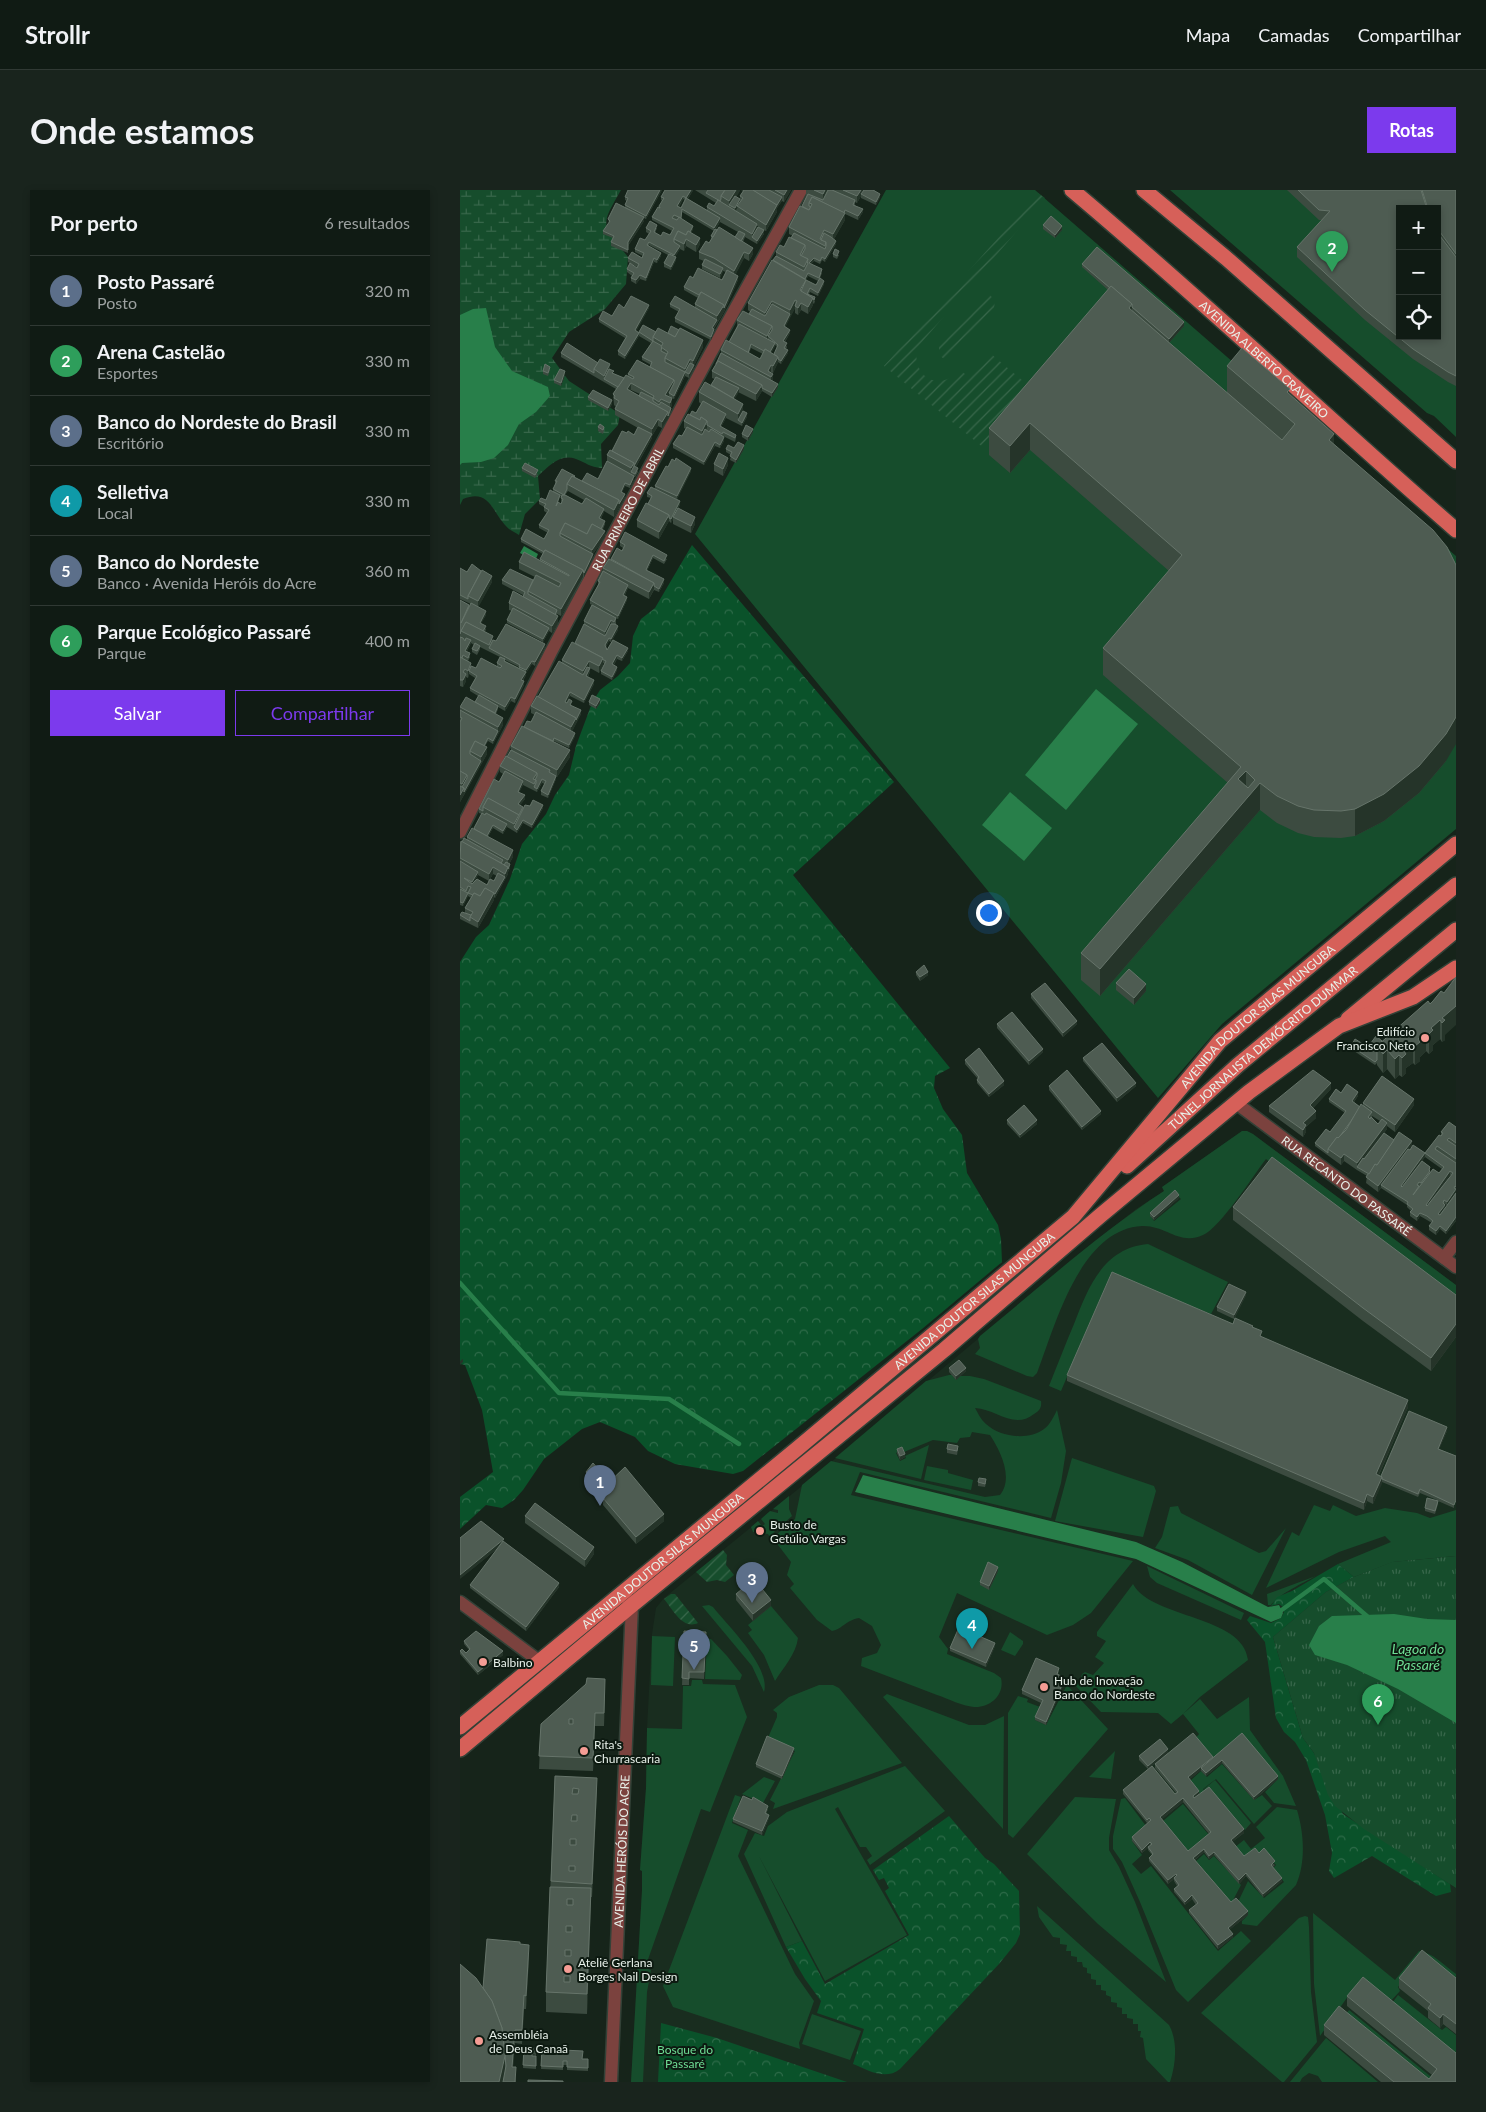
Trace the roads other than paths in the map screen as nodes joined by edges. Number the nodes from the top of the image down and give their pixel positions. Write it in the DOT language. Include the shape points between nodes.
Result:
graph roads {
  1 [pos="801,190"];
  2 [pos="1072,190"];
  3 [pos="1144,190"];
  4 [pos="1456,461"];
  5 [pos="1456,530"];
  6 [pos="460,832"];
  7 [pos="1456,844"];
  8 [pos="1456,885"];
  9 [pos="1456,930"];
  10 [pos="1456,968"];
  11 [pos="1339,1026"];
  12 [pos="1236,1103"];
  13 [pos="1073,1217"];
  14 [pos="1456,1242"];
  15 [pos="1444,1258"];
  16 [pos="1456,1267"];
  17 [pos="622,1592"];
  18 [pos="460,1602"];
  19 [pos="632,1605"];
  20 [pos="539,1661"];
  21 [pos="460,1727"];
  22 [pos="460,1749"];
  23 [pos="611,2082"];
  1 -- 6 [label="street, RUA PRIMEIRO DE ABRIL" via="551,652"];
  2 -- 5 [label="main road, AVENIDA ALBERTO CRAVEIRO" via="1161,265"];
  3 -- 4 [label="main road"];
  7 -- 13 [label="main road, AVENIDA DOUTOR SILAS MUNGUBA" via="1220,1041"];
  8 -- 13 [label="main road, TÚNEL JORNALISTA DEMÓCRITO DUMMAR" via="1238,1065"];
  9 -- 11 [label="main road"];
  10 -- 11 [label="main road, AVENIDA DOUTOR SILAS MUNGUBA" via="1414,996"];
  11 -- 12 [label="main road, AVENIDA DOUTOR SILAS MUNGUBA"];
  12 -- 15 [label="street, RUA RECANTO DO PASSARÉ"];
  12 -- 19 [label="main road, AVENIDA DOUTOR SILAS MUNGUBA"];
  13 -- 17 [label="main road, AVENIDA DOUTOR SILAS MUNGUBA"];
  14 -- 15 [label="street"];
  15 -- 16 [label="street, RUA RECANTO DO PASSARÉ"];
  17 -- 19 [label="street"];
  17 -- 20 [label="main road, AVENIDA DOUTOR SILAS MUNGUBA"];
  18 -- 20 [label="street"];
  19 -- 22 [label="main road, AVENIDA DOUTOR SILAS MUNGUBA"];
  19 -- 23 [label="street, AVENIDA HERÓIS DO ACRE"];
  20 -- 21 [label="main road, AVENIDA DOUTOR SILAS MUNGUBA"];
}
